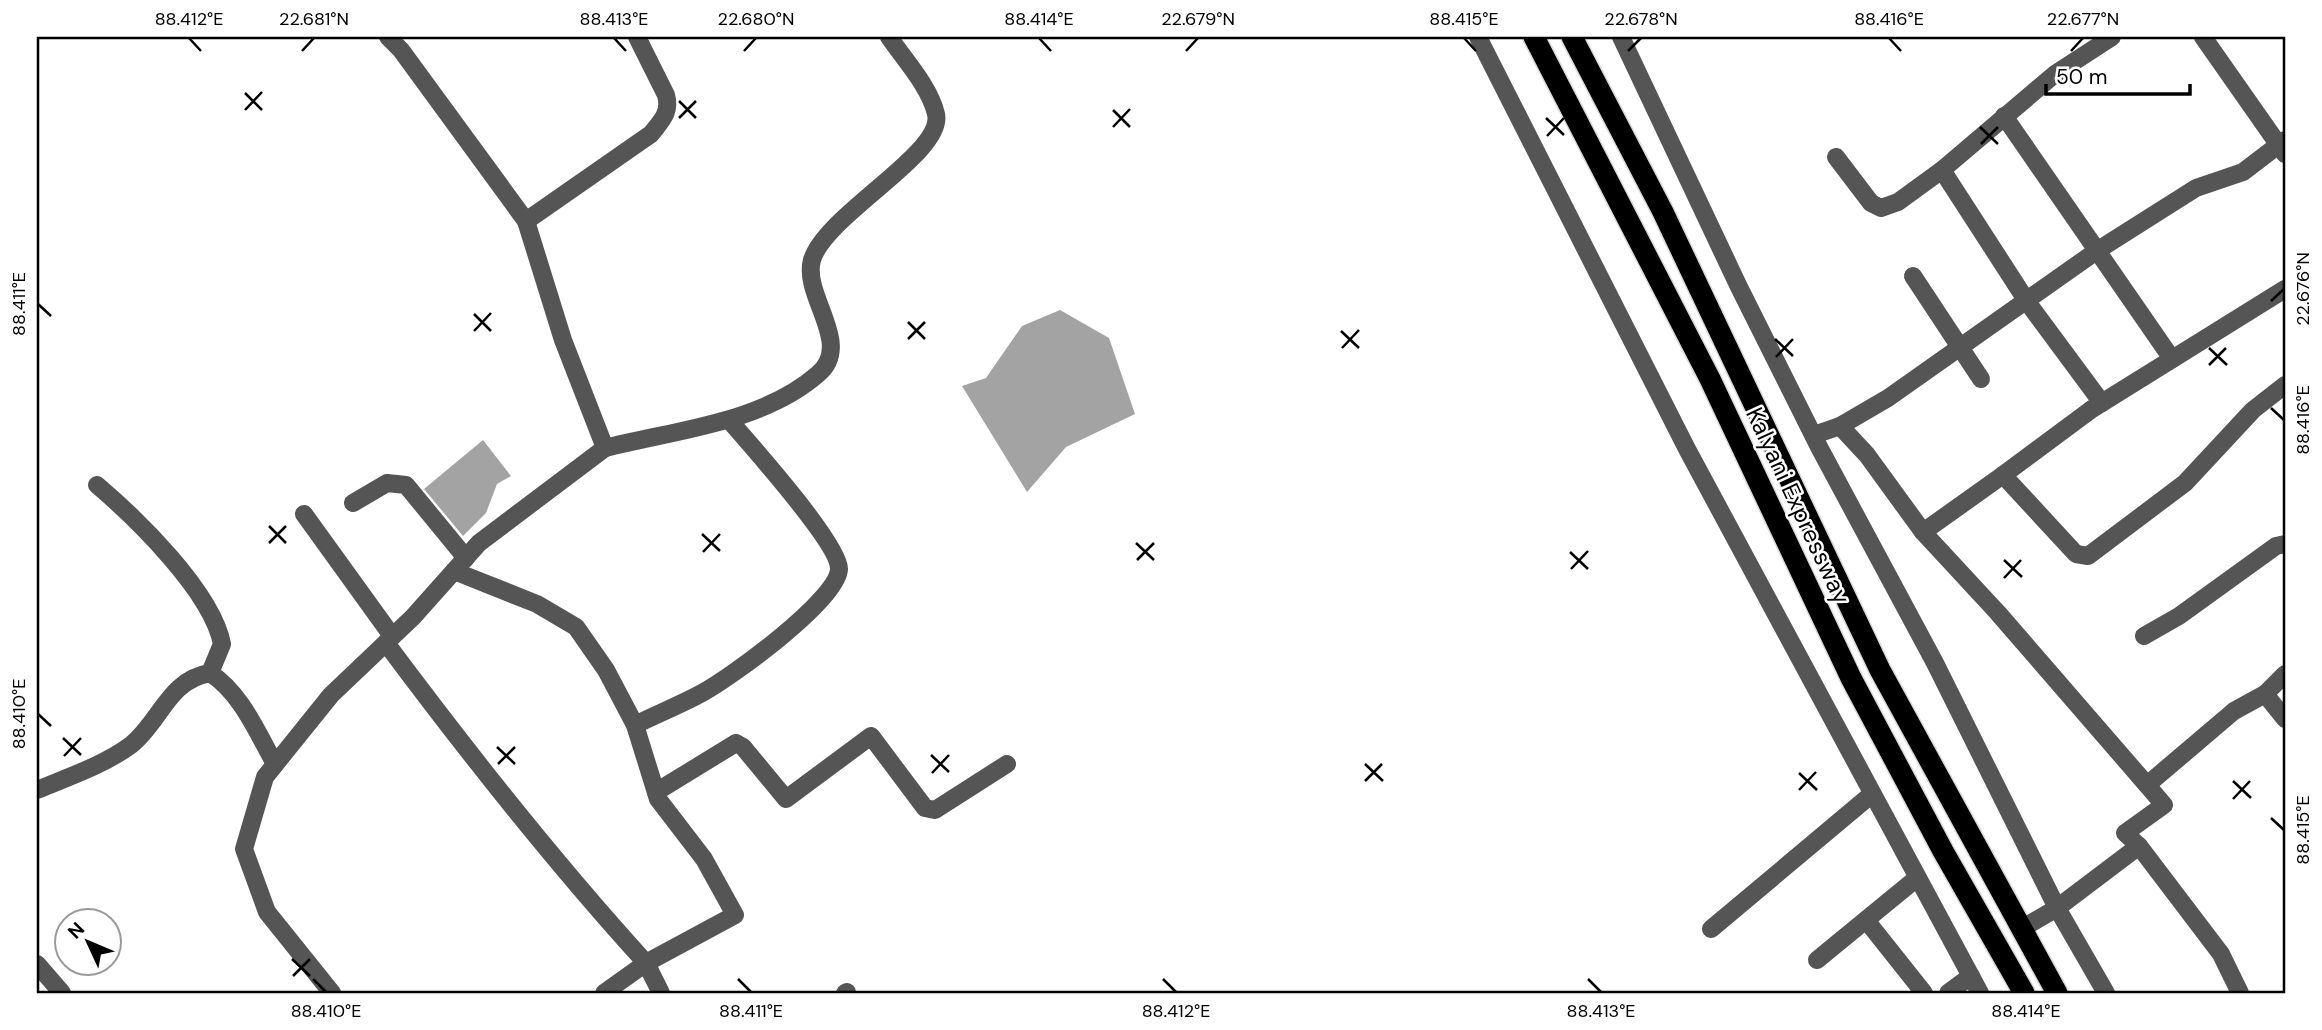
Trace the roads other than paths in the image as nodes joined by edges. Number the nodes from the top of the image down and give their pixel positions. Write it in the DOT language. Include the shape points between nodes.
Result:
graph roads {
  1 [pos="388,37"];
  2 [pos="637,37"];
  3 [pos="889,37"];
  4 [pos="1478,37"];
  5 [pos="1534,37"];
  6 [pos="1572,37"];
  7 [pos="1621,37"];
  8 [pos="2112,37"];
  9 [pos="2203,37"];
  10 [pos="2004,116"];
  11 [pos="2283,146"];
  12 [pos="1836,157"];
  13 [pos="1942,170"];
  14 [pos="526,221"];
  15 [pos="2098,250"];
  16 [pos="1913,276"];
  17 [pos="2285,289"];
  18 [pos="2028,303"];
  19 [pos="1959,349"];
  20 [pos="2172,359"];
  21 [pos="1981,379"];
  22 [pos="2285,385"];
  23 [pos="2102,403"];
  24 [pos="729,420"];
  25 [pos="1840,426"];
  26 [pos="1814,435"];
  27 [pos="605,448"];
  28 [pos="2003,475"];
  29 [pos="97,485"];
  30 [pos="354,503"];
  31 [pos="304,514"];
  32 [pos="1923,532"];
  33 [pos="2285,544"];
  34 [pos="460,564"];
  35 [pos="2144,636"];
  36 [pos="386,643"];
  37 [pos="210,673"];
  38 [pos="2285,674"];
  39 [pos="2265,694"];
  40 [pos="2285,719"];
  41 [pos="635,725"];
  42 [pos="275,764"];
  43 [pos="1007,764"];
  44 [pos="2147,785"];
  45 [pos="37,790"];
  46 [pos="656,792"];
  47 [pos="1872,794"];
  48 [pos="2139,846"];
  49 [pos="1917,878"];
  50 [pos="2057,908"];
  51 [pos="1866,920"];
  52 [pos="1711,929"];
  53 [pos="2021,929"];
  54 [pos="1817,960"];
  55 [pos="646,963"];
  56 [pos="37,964"];
  57 [pos="1971,976"];
  58 [pos="62,993"];
  59 [pos="332,993"];
  60 [pos="604,993"];
  61 [pos="661,993"];
  62 [pos="1924,993"];
  63 [pos="1948,993"];
  64 [pos="1980,993"];
  65 [pos="2024,993"];
  66 [pos="2057,993"];
  67 [pos="2106,993"];
  68 [pos="2240,993"];
  1 -- 14 [label="street"];
  2 -- 14 [label="street" via="666,95 669,106 665,116 651,134"];
  3 -- 24 [label="street" via="936,115 935,130 926,145 853,210 812,259 810,279 826,325 829,363 799,389"];
  4 -- 47 [label="street" via="1687,449"];
  5 -- 65 [label="highway, Kalyani Expressway" via="1710,379 1851,678"];
  6 -- 53 [label="highway, Kalyani Expressway" via="1664,212 1880,670"];
  7 -- 26 [label="street"];
  8 -- 10 [label="street" via="2055,74"];
  9 -- 11 [label="street"];
  10 -- 13 [label="street"];
  10 -- 15 [label="street"];
  11 -- 15 [label="street" via="2243,172 2196,188"];
  12 -- 13 [label="street" via="1871,203 1881,208 1898,202"];
  13 -- 18 [label="street"];
  14 -- 27 [label="street" via="563,341"];
  15 -- 18 [label="street"];
  15 -- 20 [label="street"];
  16 -- 19 [label="street"];
  17 -- 20 [label="street"];
  18 -- 19 [label="street"];
  18 -- 23 [label="street"];
  19 -- 21 [label="street"];
  19 -- 25 [label="street"];
  20 -- 23 [label="street"];
  22 -- 28 [label="street" via="2253,411 2185,483 2085,557 2076,554"];
  23 -- 28 [label="street"];
  24 -- 27 [label="street"];
  24 -- 41 [label="street" via="831,545 839,570 835,583 743,668"];
  25 -- 26 [label="street"];
  25 -- 32 [label="street"];
  26 -- 50 [label="street"];
  27 -- 34 [label="street" via="479,543"];
  28 -- 32 [label="street"];
  29 -- 37 [label="street" via="126,509 182,571 208,611 222,644"];
  30 -- 34 [label="street" via="387,483 405,485 416,493"];
  31 -- 36 [label="street" via="392,636"];
  32 -- 44 [label="street"];
  33 -- 35 [label="street" via="2276,545"];
  34 -- 36 [label="street"];
  34 -- 41 [label="street" via="576,627 606,670"];
  36 -- 42 [label="street" via="331,695"];
  36 -- 55 [label="street" via="510,804"];
  37 -- 42 [label="street" via="239,701"];
  37 -- 45 [label="street" via="183,682 131,745"];
  38 -- 39 [label="street"];
  39 -- 40 [label="street"];
  39 -- 44 [label="street" via="2234,711"];
  41 -- 46 [label="street"];
  42 -- 59 [label="street" via="265,777 244,849 267,912"];
  43 -- 46 [label="street" via="935,810 925,808 871,736 786,799 736,743"];
  44 -- 48 [label="street" via="2164,805 2125,833"];
  46 -- 55 [label="street" via="704,859 735,915"];
  47 -- 49 [label="street"];
  47 -- 52 [label="street"];
  48 -- 50 [label="street"];
  48 -- 68 [label="street" via="2221,954"];
  49 -- 51 [label="street"];
  49 -- 57 [label="street"];
  50 -- 53 [label="street"];
  50 -- 67 [label="street"];
  51 -- 54 [label="street"];
  51 -- 62 [label="street"];
  53 -- 66 [label="highway, Kalyani Expressway"];
  55 -- 60 [label="street"];
  55 -- 61 [label="street"];
  56 -- 58 [label="street"];
  57 -- 63 [label="street"];
  57 -- 64 [label="street"];
}
